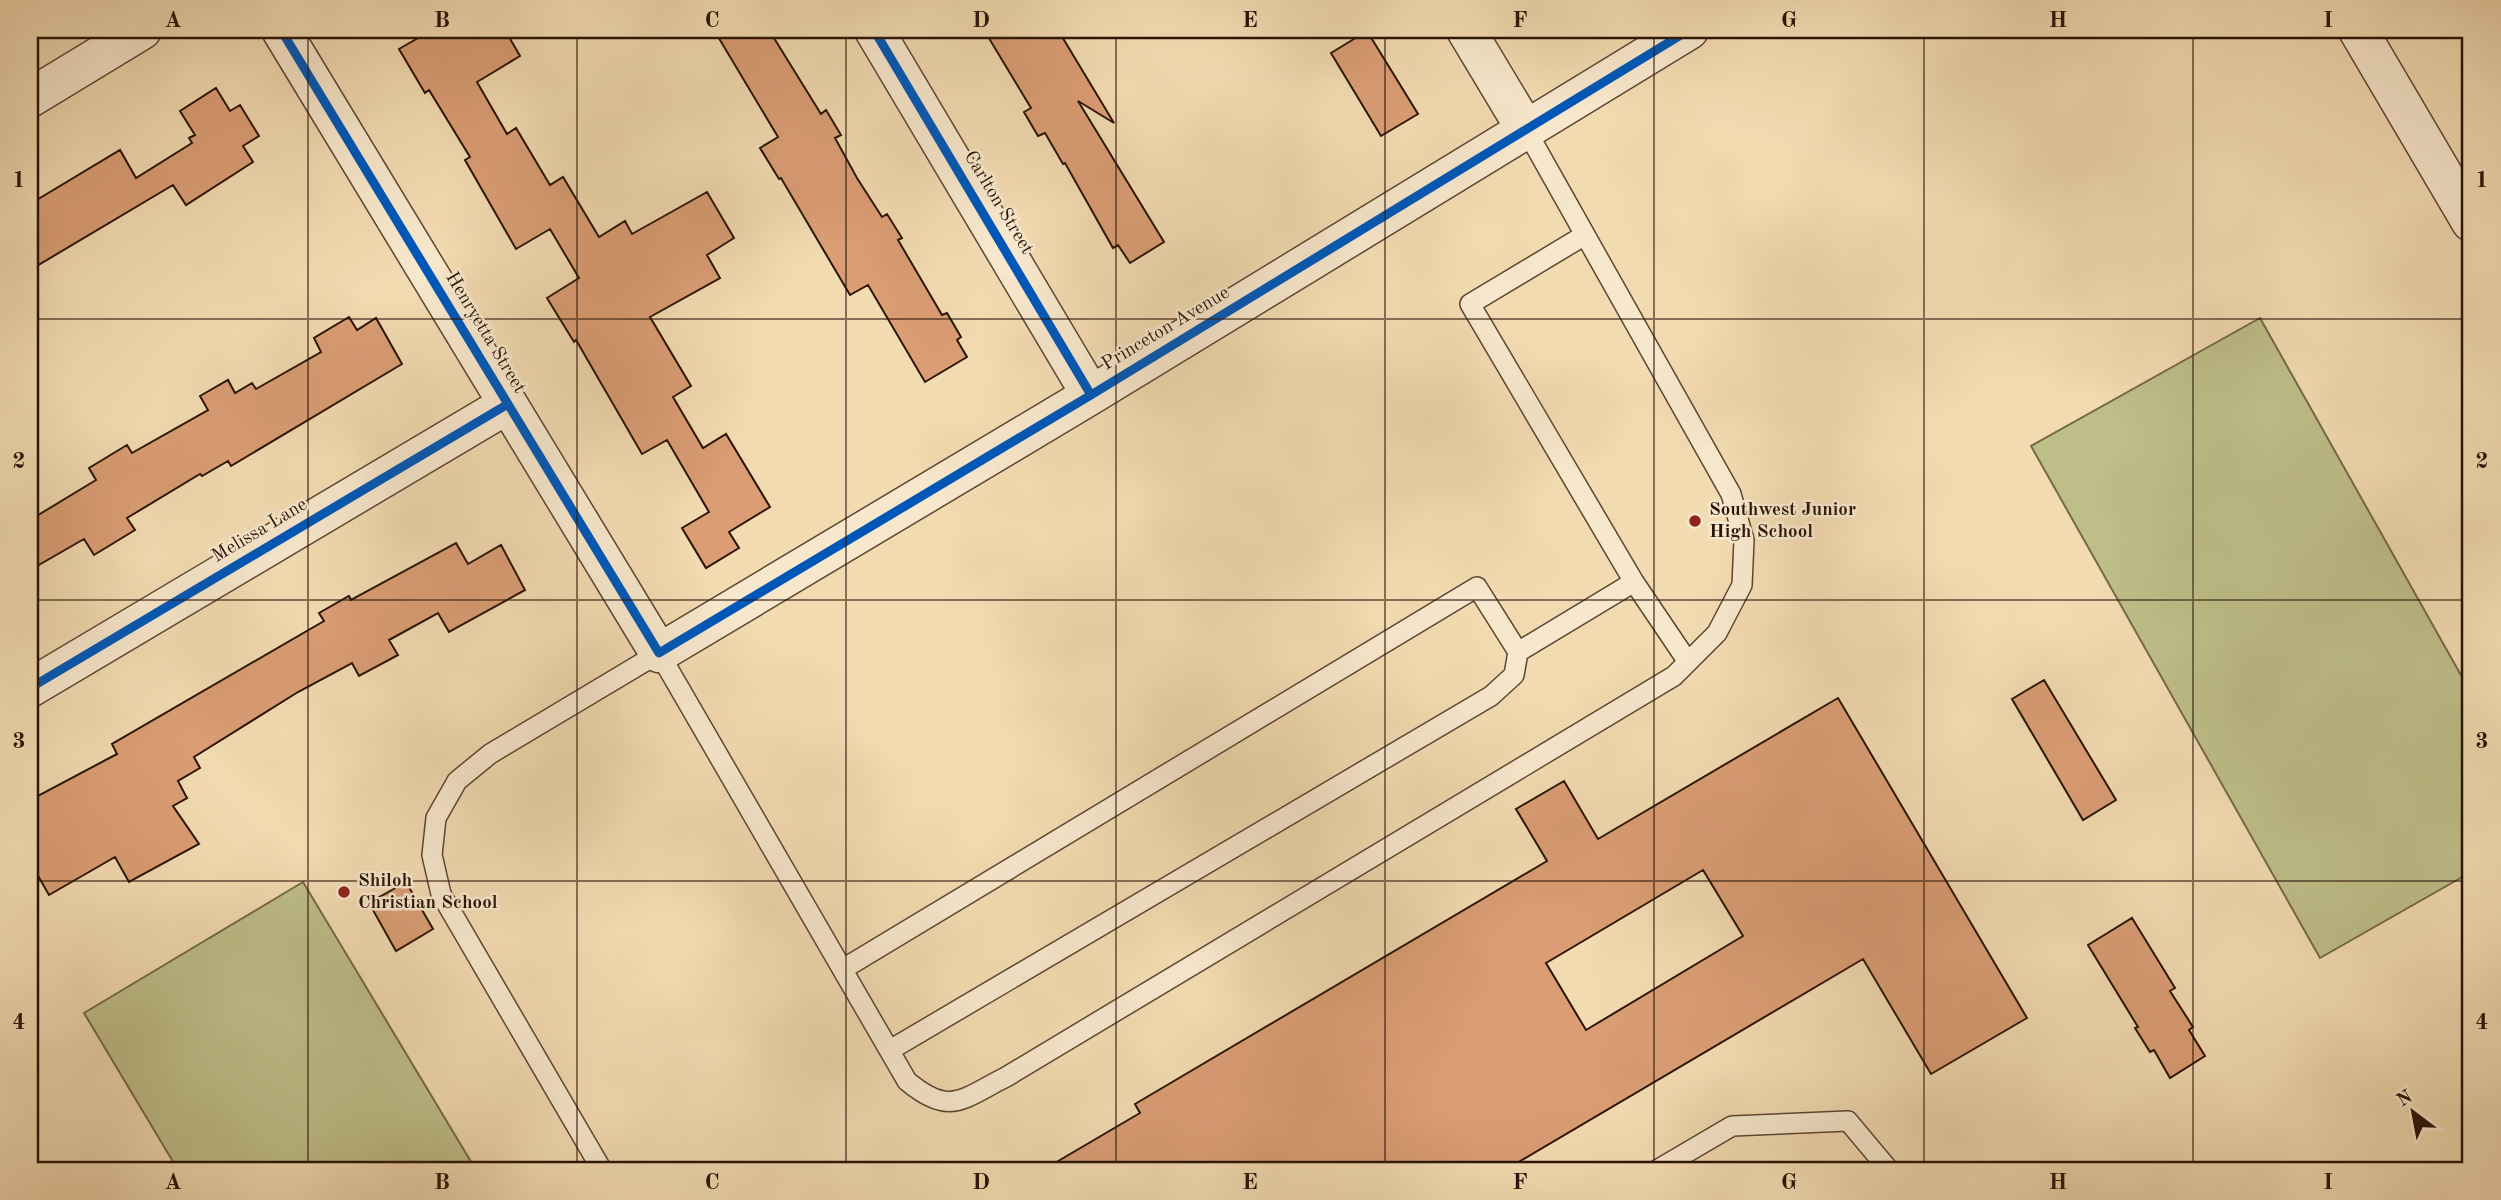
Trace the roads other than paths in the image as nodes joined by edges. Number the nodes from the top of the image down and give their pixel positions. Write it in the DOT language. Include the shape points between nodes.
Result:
graph roads {
  1 [pos="142,30"];
  2 [pos="281,30"];
  3 [pos="874,30"];
  4 [pos="1466,30"];
  5 [pos="1689,30"];
  6 [pos="2358,30"];
  7 [pos="30,98"];
  8 [pos="1526,130"];
  9 [pos="2471,222"];
  10 [pos="1586,235"];
  11 [pos="1091,395"];
  12 [pos="508,404"];
  13 [pos="1634,582"];
  14 [pos="1518,652"];
  15 [pos="659,653"];
  16 [pos="1688,662"];
  17 [pos="30,688"];
  18 [pos="843,969"];
  19 [pos="890,1050"];
  20 [pos="602,1170"];
  21 [pos="1657,1170"];
  22 [pos="1889,1170"];
  1 -- 7 [label="street"];
  2 -- 12 [label="street, Henryetta Street"];
  3 -- 11 [label="street, Carlton Street"];
  4 -- 8 [label="street"];
  5 -- 8 [label="street, Princeton Avenue"];
  6 -- 9 [label="street"];
  8 -- 10 [label="lane"];
  8 -- 11 [label="street, Princeton Avenue"];
  10 -- 13 [label="lane" via="1470,304"];
  10 -- 16 [label="lane" via="1731,494 1744,540 1742,585 1717,633"];
  11 -- 15 [label="street, Princeton Avenue"];
  12 -- 15 [label="street, Henryetta Street"];
  12 -- 17 [label="street, Melissa Lane"];
  13 -- 14 [label="lane"];
  13 -- 16 [label="lane"];
  14 -- 18 [label="lane" via="1477,587"];
  14 -- 19 [label="lane" via="1514,675 1491,696"];
  15 -- 18 [label="lane"];
  15 -- 20 [label="lane" via="490,754 457,781 436,818 432,855 441,894"];
  16 -- 19 [label="lane" via="1674,676 1006,1077 954,1103 927,1097 907,1080"];
  18 -- 19 [label="lane"];
  21 -- 22 [label="lane" via="1732,1126 1848,1121"];
}
